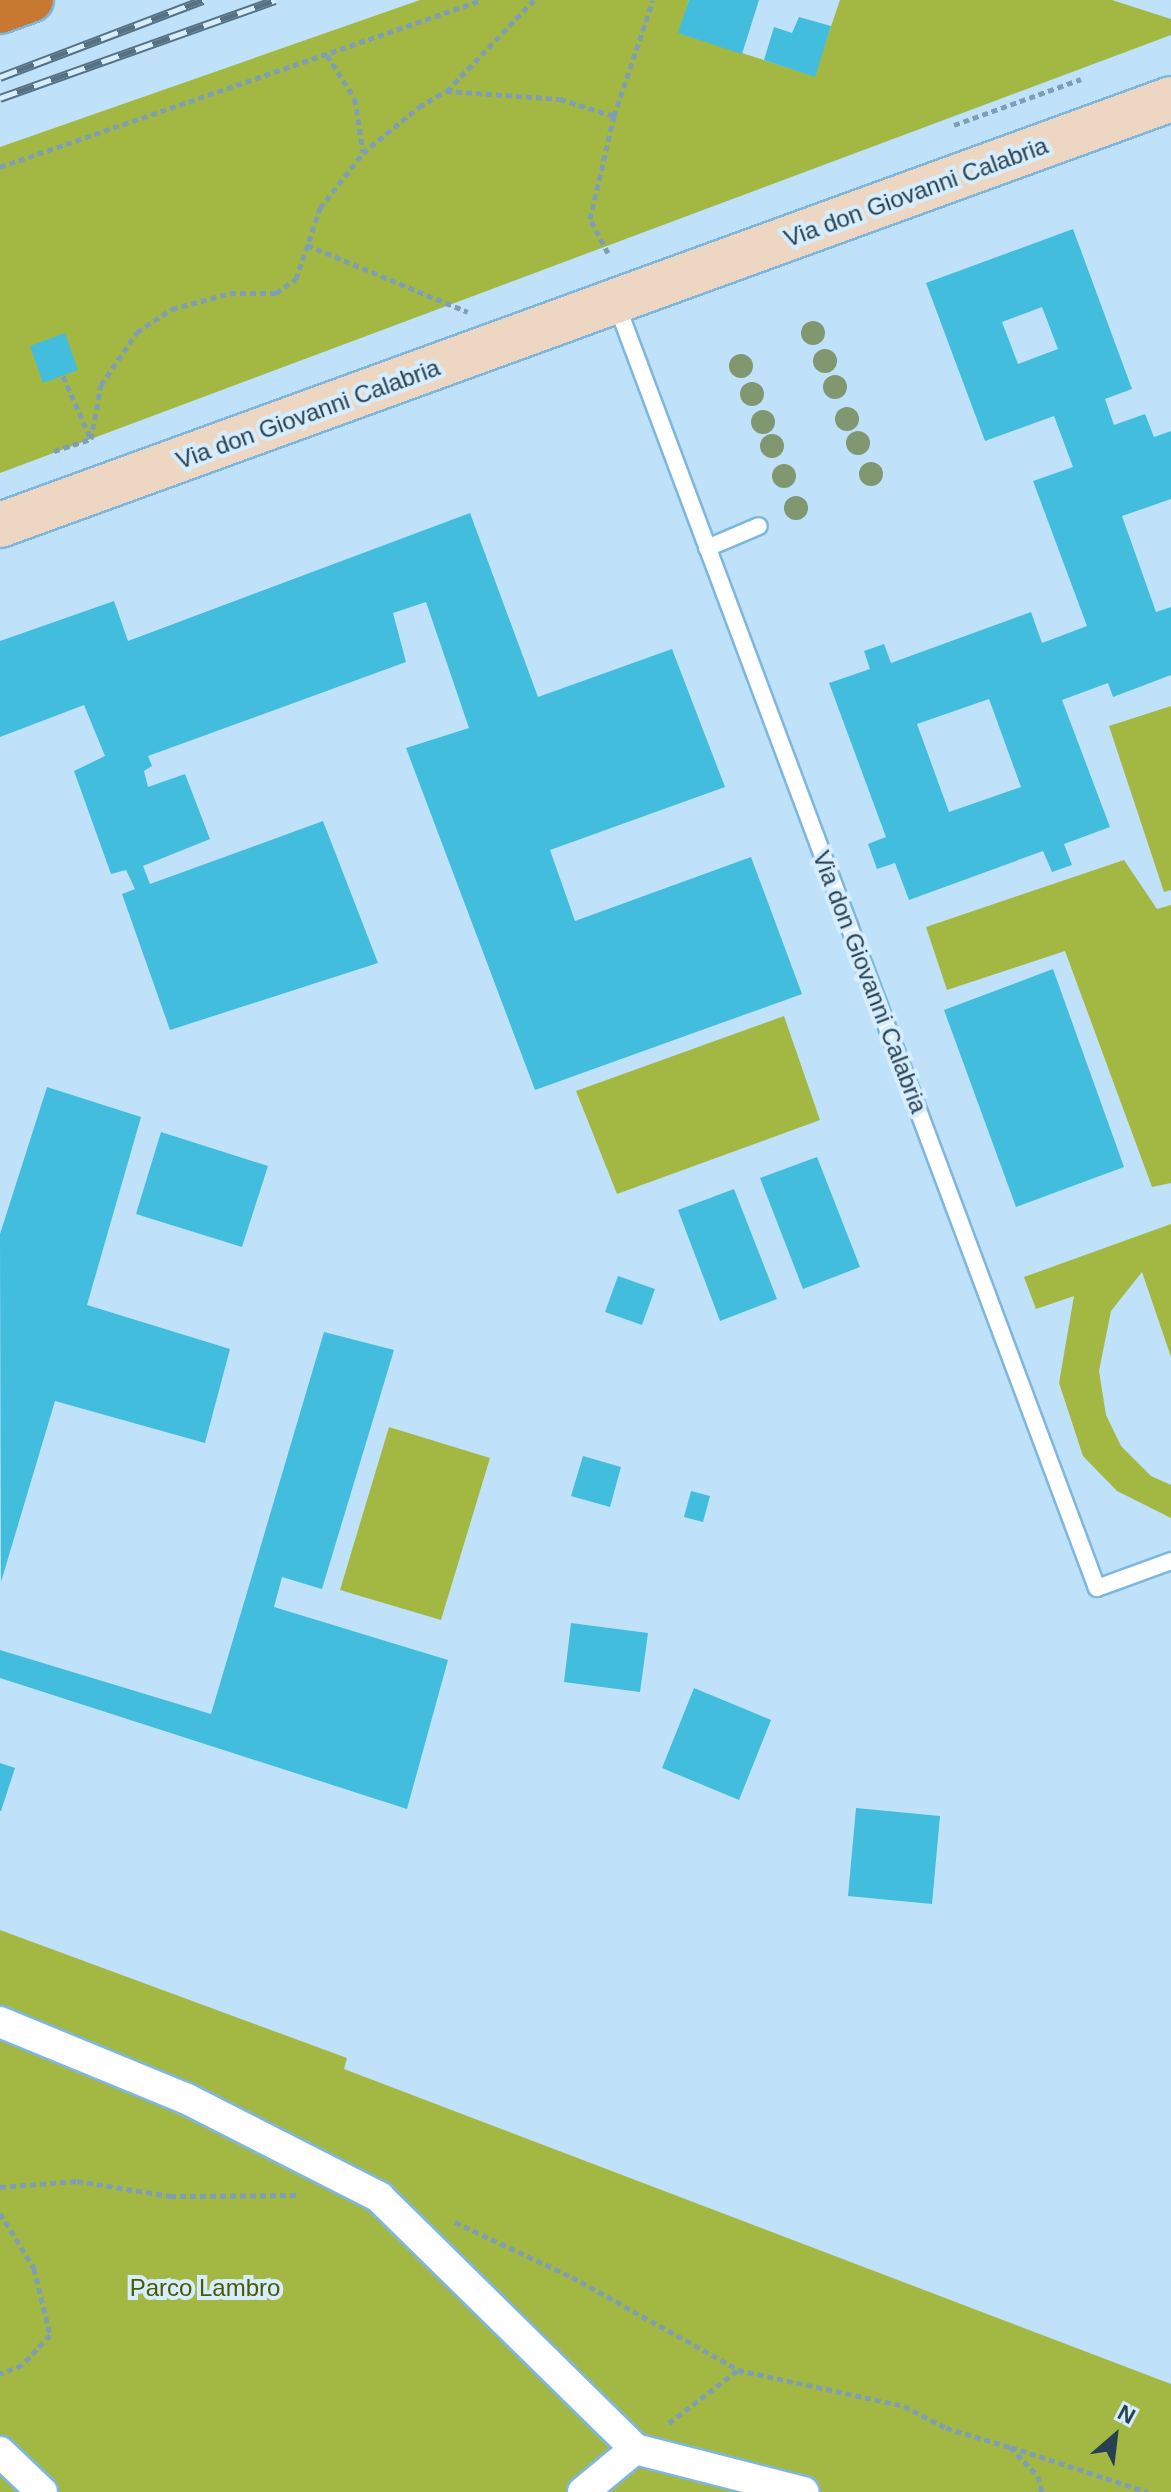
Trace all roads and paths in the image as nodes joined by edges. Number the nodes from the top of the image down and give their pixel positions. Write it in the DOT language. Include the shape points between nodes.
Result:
graph roads {
  1 [pos="31,0"];
  2 [pos="482,0"];
  3 [pos="534,0"];
  4 [pos="653,0"];
  5 [pos="0,11"];
  6 [pos="327,55"];
  7 [pos="1081,79"];
  8 [pos="446,91"];
  9 [pos="1171,99"];
  10 [pos="614,116"];
  11 [pos="954,125"];
  12 [pos="363,153"];
  13 [pos="0,167"];
  14 [pos="310,246"];
  15 [pos="608,253"];
  16 [pos="616,303"];
  17 [pos="513,340"];
  18 [pos="63,376"];
  19 [pos="91,439"];
  20 [pos="54,451"];
  21 [pos="0,525"];
  22 [pos="759,526"];
  23 [pos="707,548"];
  24 [pos="1171,1561"];
  25 [pos="0,2022"];
  26 [pos="0,2187"];
  27 [pos="307,2196"];
  28 [pos="0,2213"];
  29 [pos="445,2217"];
  30 [pos="743,2372"];
  31 [pos="0,2374"];
  32 [pos="1010,2447"];
  33 [pos="635,2449"];
  34 [pos="0,2452"];
  35 [pos="42,2492"];
  36 [pos="583,2492"];
  37 [pos="804,2492"];
  38 [pos="1042,2492"];
  39 [pos="1148,2492"];
  1 -- 5 [label="highway"];
  2 -- 6 [label="path"];
  3 -- 8 [label="path"];
  4 -- 10 [label="path"];
  6 -- 12 [label="path" via="355,99"];
  6 -- 13 [label="path"];
  7 -- 11 [label="path"];
  8 -- 10 [label="path" via="560,99"];
  8 -- 12 [label="path" via="394,123"];
  9 -- 16 [label="street, Via don Giovanni Calabria"];
  10 -- 15 [label="path" via="590,219"];
  12 -- 14 [label="path" via="320,208"];
  14 -- 17 [label="path" via="453,303"];
  14 -- 19 [label="path" via="296,279 276,293 230,293 172,309 137,332 101,385"];
  16 -- 17 [label="street, Via don Giovanni Calabria"];
  16 -- 23 [label="lane, Via don Giovanni Calabria"];
  17 -- 21 [label="street, Via don Giovanni Calabria"];
  18 -- 19 [label="path"];
  19 -- 20 [label="path"];
  22 -- 23 [label="lane"];
  23 -- 24 [label="lane, Via don Giovanni Calabria" via="1097,1588"];
  25 -- 33 [label="street" via="187,2099 379,2197"];
  26 -- 27 [label="path" via="77,2181 170,2196"];
  28 -- 31 [label="path" via="34,2268 50,2335 22,2365"];
  29 -- 30 [label="path" via="572,2277"];
  30 -- 32 [label="path" via="904,2406 946,2428"];
  30 -- 33 [label="path"];
  32 -- 38 [label="path" via="1038,2476"];
  32 -- 39 [label="path"];
  33 -- 36 [label="street"];
  33 -- 37 [label="street"];
  34 -- 35 [label="street"];
}
